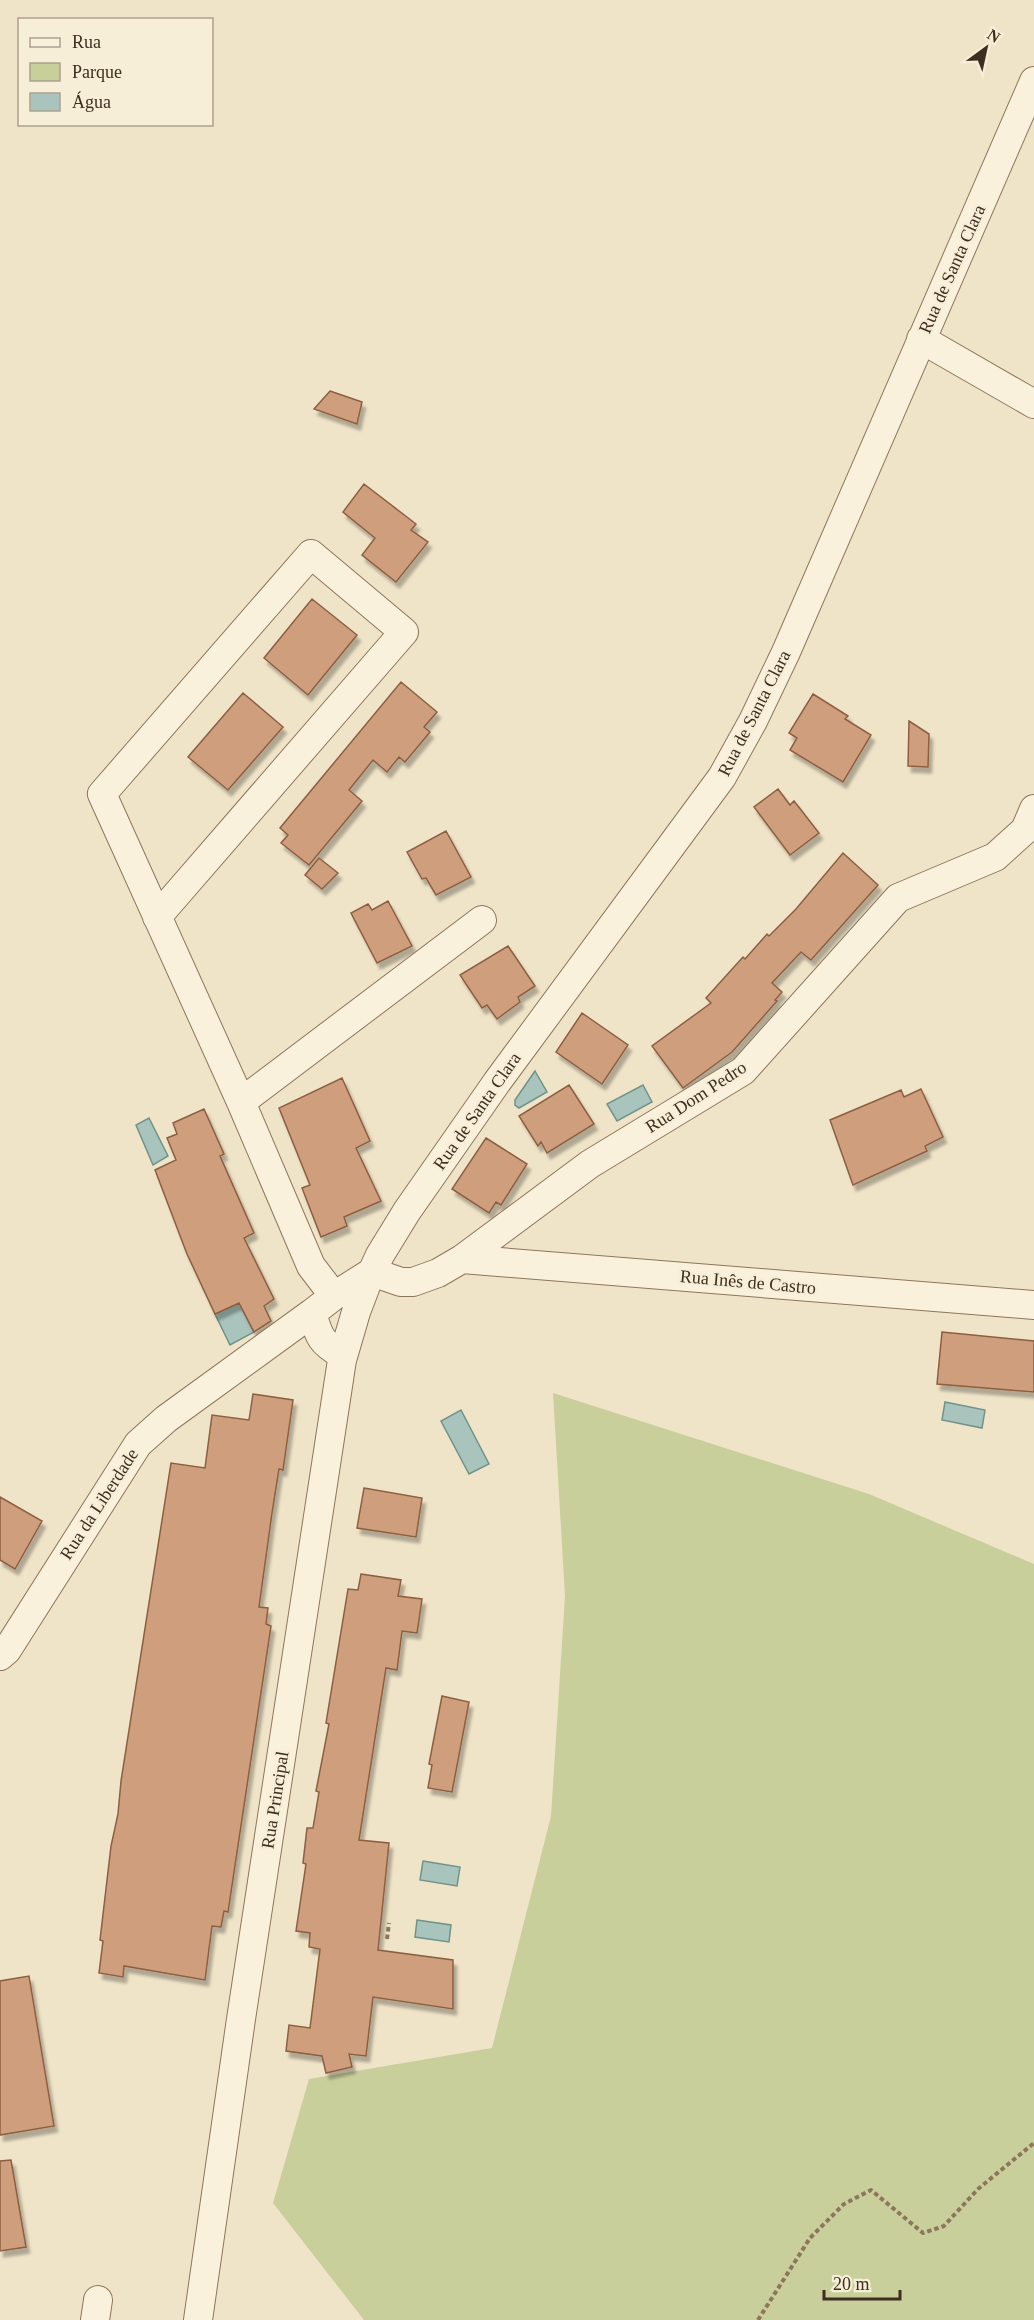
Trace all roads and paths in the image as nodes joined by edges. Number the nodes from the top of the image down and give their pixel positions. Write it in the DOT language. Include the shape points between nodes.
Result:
graph roads {
  1 [pos="1034,81"];
  2 [pos="921,339"];
  3 [pos="1034,404"];
  4 [pos="1034,809"];
  5 [pos="157,918"];
  6 [pos="482,920"];
  7 [pos="241,1102"];
  8 [pos="462,1259"];
  9 [pos="370,1278"];
  10 [pos="323,1305"];
  11 [pos="1034,1305"];
  12 [pos="343,1354"];
  13 [pos="0,1656"];
  14 [pos="389,1923"];
  15 [pos="387,1939"];
  16 [pos="1034,2143"];
  17 [pos="198,2320"];
  18 [pos="758,2320"];
  1 -- 2 [label="street, Rua de Santa Clara"];
  2 -- 3 [label="street"];
  2 -- 9 [label="street, Rua de Santa Clara" via="786,652 722,777 406,1211"];
  4 -- 8 [label="street, Rua Dom Pedro" via="1025,830 995,857 898,897 743,1071 590,1164"];
  5 -- 5 [label="street" via="102,794 311,554 404,632"];
  5 -- 7 [label="street"];
  6 -- 7 [label="street"];
  7 -- 10 [label="street" via="311,1266"];
  8 -- 9 [label="street, Rua Dom Pedro" via="413,1282"];
  8 -- 11 [label="street, Rua Inês de Castro"];
  9 -- 10 [label="street, Rua da Liberdade"];
  9 -- 12 [label="street, Rua Principal"];
  10 -- 12 [label="street" via="320,1340"];
  10 -- 13 [label="street, Rua da Liberdade" via="166,1419 138,1444"];
  12 -- 17 [label="street, Rua Principal"];
  14 -- 15 [label="path"];
  16 -- 18 [label="path" via="978,2189 945,2226 934,2230 923,2233 871,2190 844,2204 810,2238"];
}
